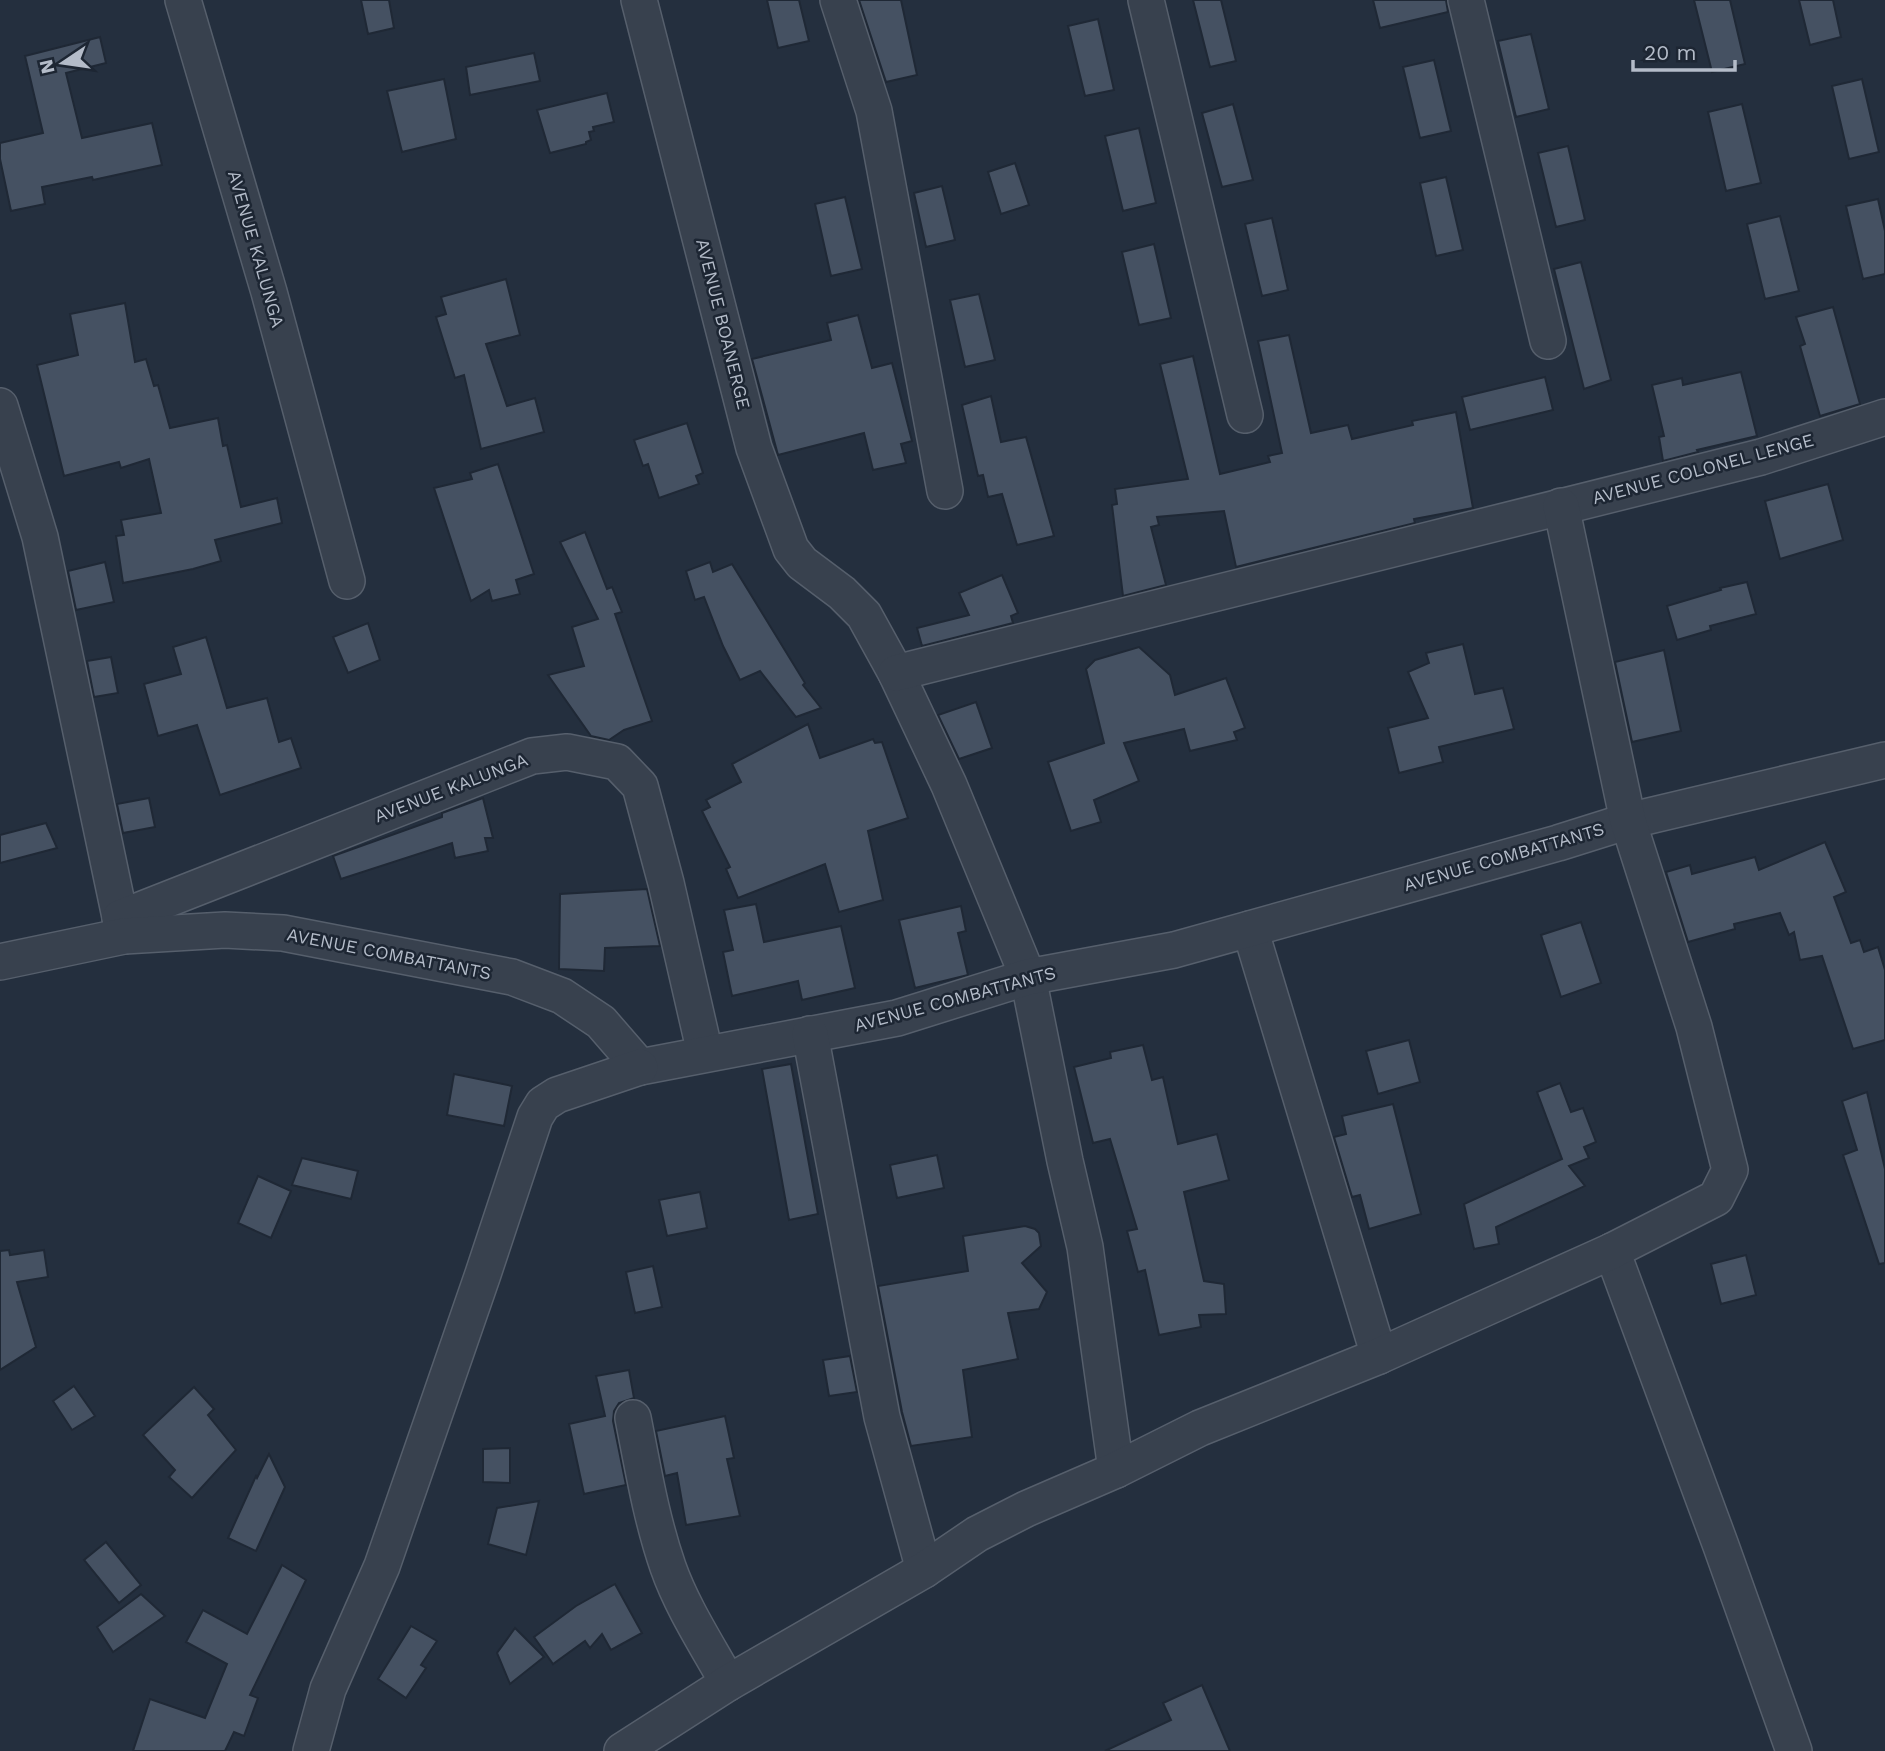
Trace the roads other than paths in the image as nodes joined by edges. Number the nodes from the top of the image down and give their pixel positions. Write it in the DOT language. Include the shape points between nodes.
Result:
graph roads {
  1 [pos="183,0"];
  2 [pos="639,0"];
  3 [pos="838,0"];
  4 [pos="1146,0"];
  5 [pos="1466,0"];
  6 [pos="1548,341"];
  7 [pos="0,406"];
  8 [pos="1245,415"];
  9 [pos="1885,417"];
  10 [pos="946,491"];
  11 [pos="1561,506"];
  12 [pos="346,580"];
  13 [pos="896,673"];
  14 [pos="1885,760"];
  15 [pos="1628,821"];
  16 [pos="122,927"];
  17 [pos="1251,929"];
  18 [pos="0,962"];
  19 [pos="1028,977"];
  20 [pos="810,1034"];
  21 [pos="705,1053"];
  22 [pos="640,1067"];
  23 [pos="1612,1251"];
  24 [pos="1379,1356"];
  25 [pos="633,1418"];
  26 [pos="1116,1470"];
  27 [pos="924,1570"];
  28 [pos="728,1683"];
  29 [pos="311,1751"];
  30 [pos="622,1751"];
  31 [pos="1794,1751"];
  1 -- 12 [label="street, AVENUE KALUNGA"];
  2 -- 13 [label="street, AVENUE BOANERGE" via="754,448 791,549 864,615"];
  3 -- 10 [label="street" via="874,111"];
  4 -- 8 [label="street"];
  5 -- 6 [label="street"];
  7 -- 16 [label="street" via="40,537"];
  9 -- 11 [label="street, AVENUE COLONEL LENGE" via="1761,457"];
  11 -- 13 [label="street, AVENUE COLONEL LENGE"];
  11 -- 15 [label="street"];
  13 -- 19 [label="street, AVENUE BOANERGE" via="949,785"];
  14 -- 15 [label="street, AVENUE COMBATTANTS"];
  15 -- 17 [label="street, AVENUE COMBATTANTS"];
  15 -- 23 [label="street" via="1694,1027 1730,1170 1716,1198"];
  16 -- 18 [label="street, AVENUE COMBATTANTS"];
  16 -- 21 [label="street, AVENUE KALUNGA" via="532,756 590,755 617,762 640,786"];
  16 -- 22 [label="street, AVENUE COMBATTANTS" via="283,933 512,977 562,996 601,1022"];
  17 -- 19 [label="street, AVENUE COMBATTANTS" via="1174,950"];
  17 -- 24 [label="street"];
  19 -- 20 [label="street, AVENUE COMBATTANTS" via="897,1018"];
  19 -- 26 [label="street, AVENUE BOANERGE" via="1085,1247"];
  20 -- 21 [label="street, AVENUE COMBATTANTS"];
  20 -- 27 [label="street" via="882,1417"];
  21 -- 22 [label="street, AVENUE COMBATTANTS"];
  22 -- 29 [label="street" via="557,1095 535,1117 382,1566 328,1689"];
  23 -- 24 [label="street"];
  23 -- 31 [label="street"];
  24 -- 26 [label="street" via="1200,1428"];
  25 -- 28 [label="street" via="650,1511 668,1569"];
  26 -- 27 [label="street" via="977,1534"];
  27 -- 28 [label="street"];
  28 -- 30 [label="street"];
}
